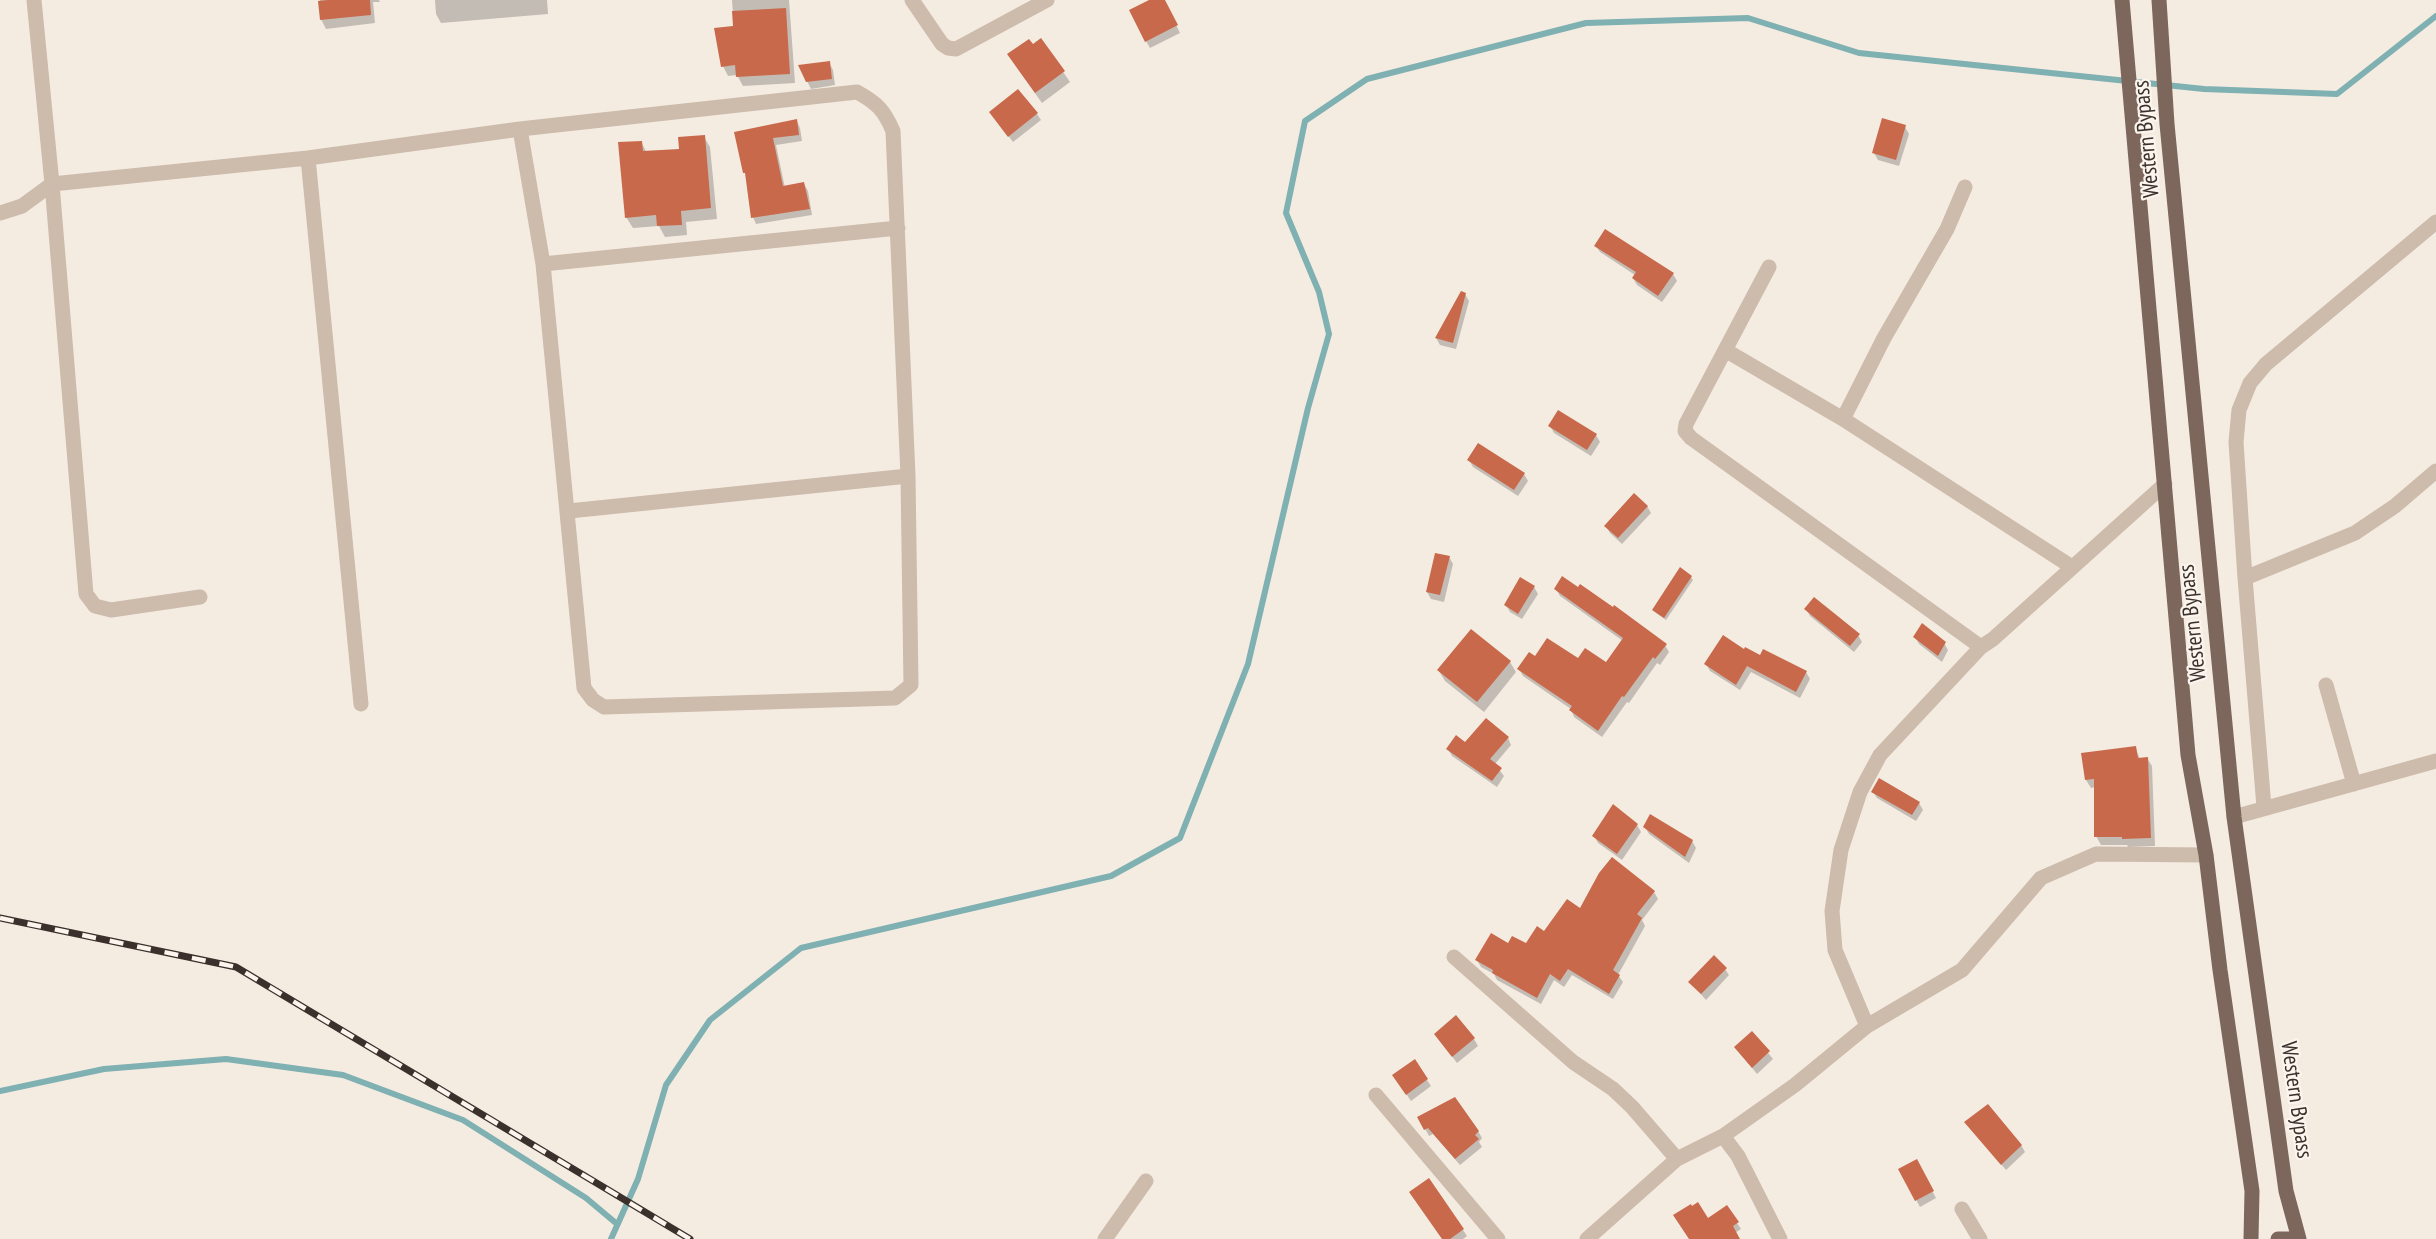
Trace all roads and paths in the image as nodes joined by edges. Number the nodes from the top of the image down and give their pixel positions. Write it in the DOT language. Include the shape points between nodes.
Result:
graph roads {
  1 [pos="34,0"];
  2 [pos="912,0"];
  3 [pos="1047,0"];
  4 [pos="2122,0"];
  5 [pos="2159,0"];
  6 [pos="520,129"];
  7 [pos="308,158"];
  8 [pos="52,184"];
  9 [pos="1965,187"];
  10 [pos="0,213"];
  11 [pos="2436,222"];
  12 [pos="898,228"];
  13 [pos="543,264"];
  14 [pos="1769,267"];
  15 [pos="1725,350"];
  16 [pos="1843,418"];
  17 [pos="2436,471"];
  18 [pos="908,476"];
  19 [pos="2165,484"];
  20 [pos="569,511"];
  21 [pos="2073,567"];
  22 [pos="2245,578"];
  23 [pos="200,597"];
  24 [pos="1981,647"];
  25 [pos="2326,685"];
  26 [pos="361,704"];
  27 [pos="2436,761"];
  28 [pos="2354,783"];
  29 [pos="2264,807"];
  30 [pos="2234,817"];
  31 [pos="2206,855"];
  32 [pos="1454,957"];
  33 [pos="1867,1026"];
  34 [pos="1376,1095"];
  35 [pos="1724,1136"];
  36 [pos="1677,1159"];
  37 [pos="1146,1181"];
  38 [pos="1962,1209"];
  39 [pos="1105,1239"];
  40 [pos="1498,1239"];
  41 [pos="1587,1239"];
  42 [pos="1780,1239"];
  43 [pos="1980,1239"];
  44 [pos="2251,1239"];
  45 [pos="2278,1239"];
  46 [pos="2299,1239"];
  1 -- 8 [label="street"];
  2 -- 3 [label="street" via="942,44 956,49"];
  4 -- 19 [label="main road, Western Bypass"];
  5 -- 30 [label="main road, Western Bypass" via="2167,124"];
  6 -- 7 [label="street"];
  6 -- 12 [label="street" via="857,92 886,113 893,131"];
  6 -- 13 [label="street"];
  7 -- 8 [label="street"];
  7 -- 26 [label="street"];
  8 -- 10 [label="street" via="22,206"];
  8 -- 23 [label="street" via="86,594 95,606 111,610"];
  9 -- 16 [label="street" via="1943,237"];
  11 -- 22 [label="street" via="2266,364 2250,383 2239,410 2236,442"];
  12 -- 13 [label="street"];
  12 -- 18 [label="street"];
  13 -- 20 [label="street"];
  14 -- 15 [label="street"];
  15 -- 16 [label="street"];
  15 -- 24 [label="street" via="1686,424 1685,431 1691,438"];
  16 -- 21 [label="street"];
  17 -- 22 [label="street" via="2355,533"];
  18 -- 20 [label="street"];
  18 -- 20 [label="street" via="910,685 895,698 604,707 584,688"];
  19 -- 21 [label="street"];
  19 -- 31 [label="main road, Western Bypass" via="2188,755"];
  21 -- 24 [label="street"];
  22 -- 29 [label="street"];
  24 -- 33 [label="street" via="1880,755 1860,792 1841,850 1832,911 1835,950"];
  25 -- 28 [label="street"];
  27 -- 28 [label="street"];
  28 -- 29 [label="street"];
  29 -- 30 [label="street"];
  30 -- 46 [label="main road, Western Bypass" via="2286,1191"];
  31 -- 33 [label="street" via="2096,854 2041,878 1962,970"];
  31 -- 44 [label="main road, Western Bypass" via="2252,1191"];
  32 -- 36 [label="street" via="1573,1062 1619,1095"];
  33 -- 35 [label="street" via="1840,1051"];
  34 -- 40 [label="street"];
  35 -- 36 [label="street"];
  35 -- 42 [label="street"];
  36 -- 41 [label="street"];
  37 -- 39 [label="street"];
  38 -- 43 [label="street"];
  45 -- 46 [label="main road"];
}
